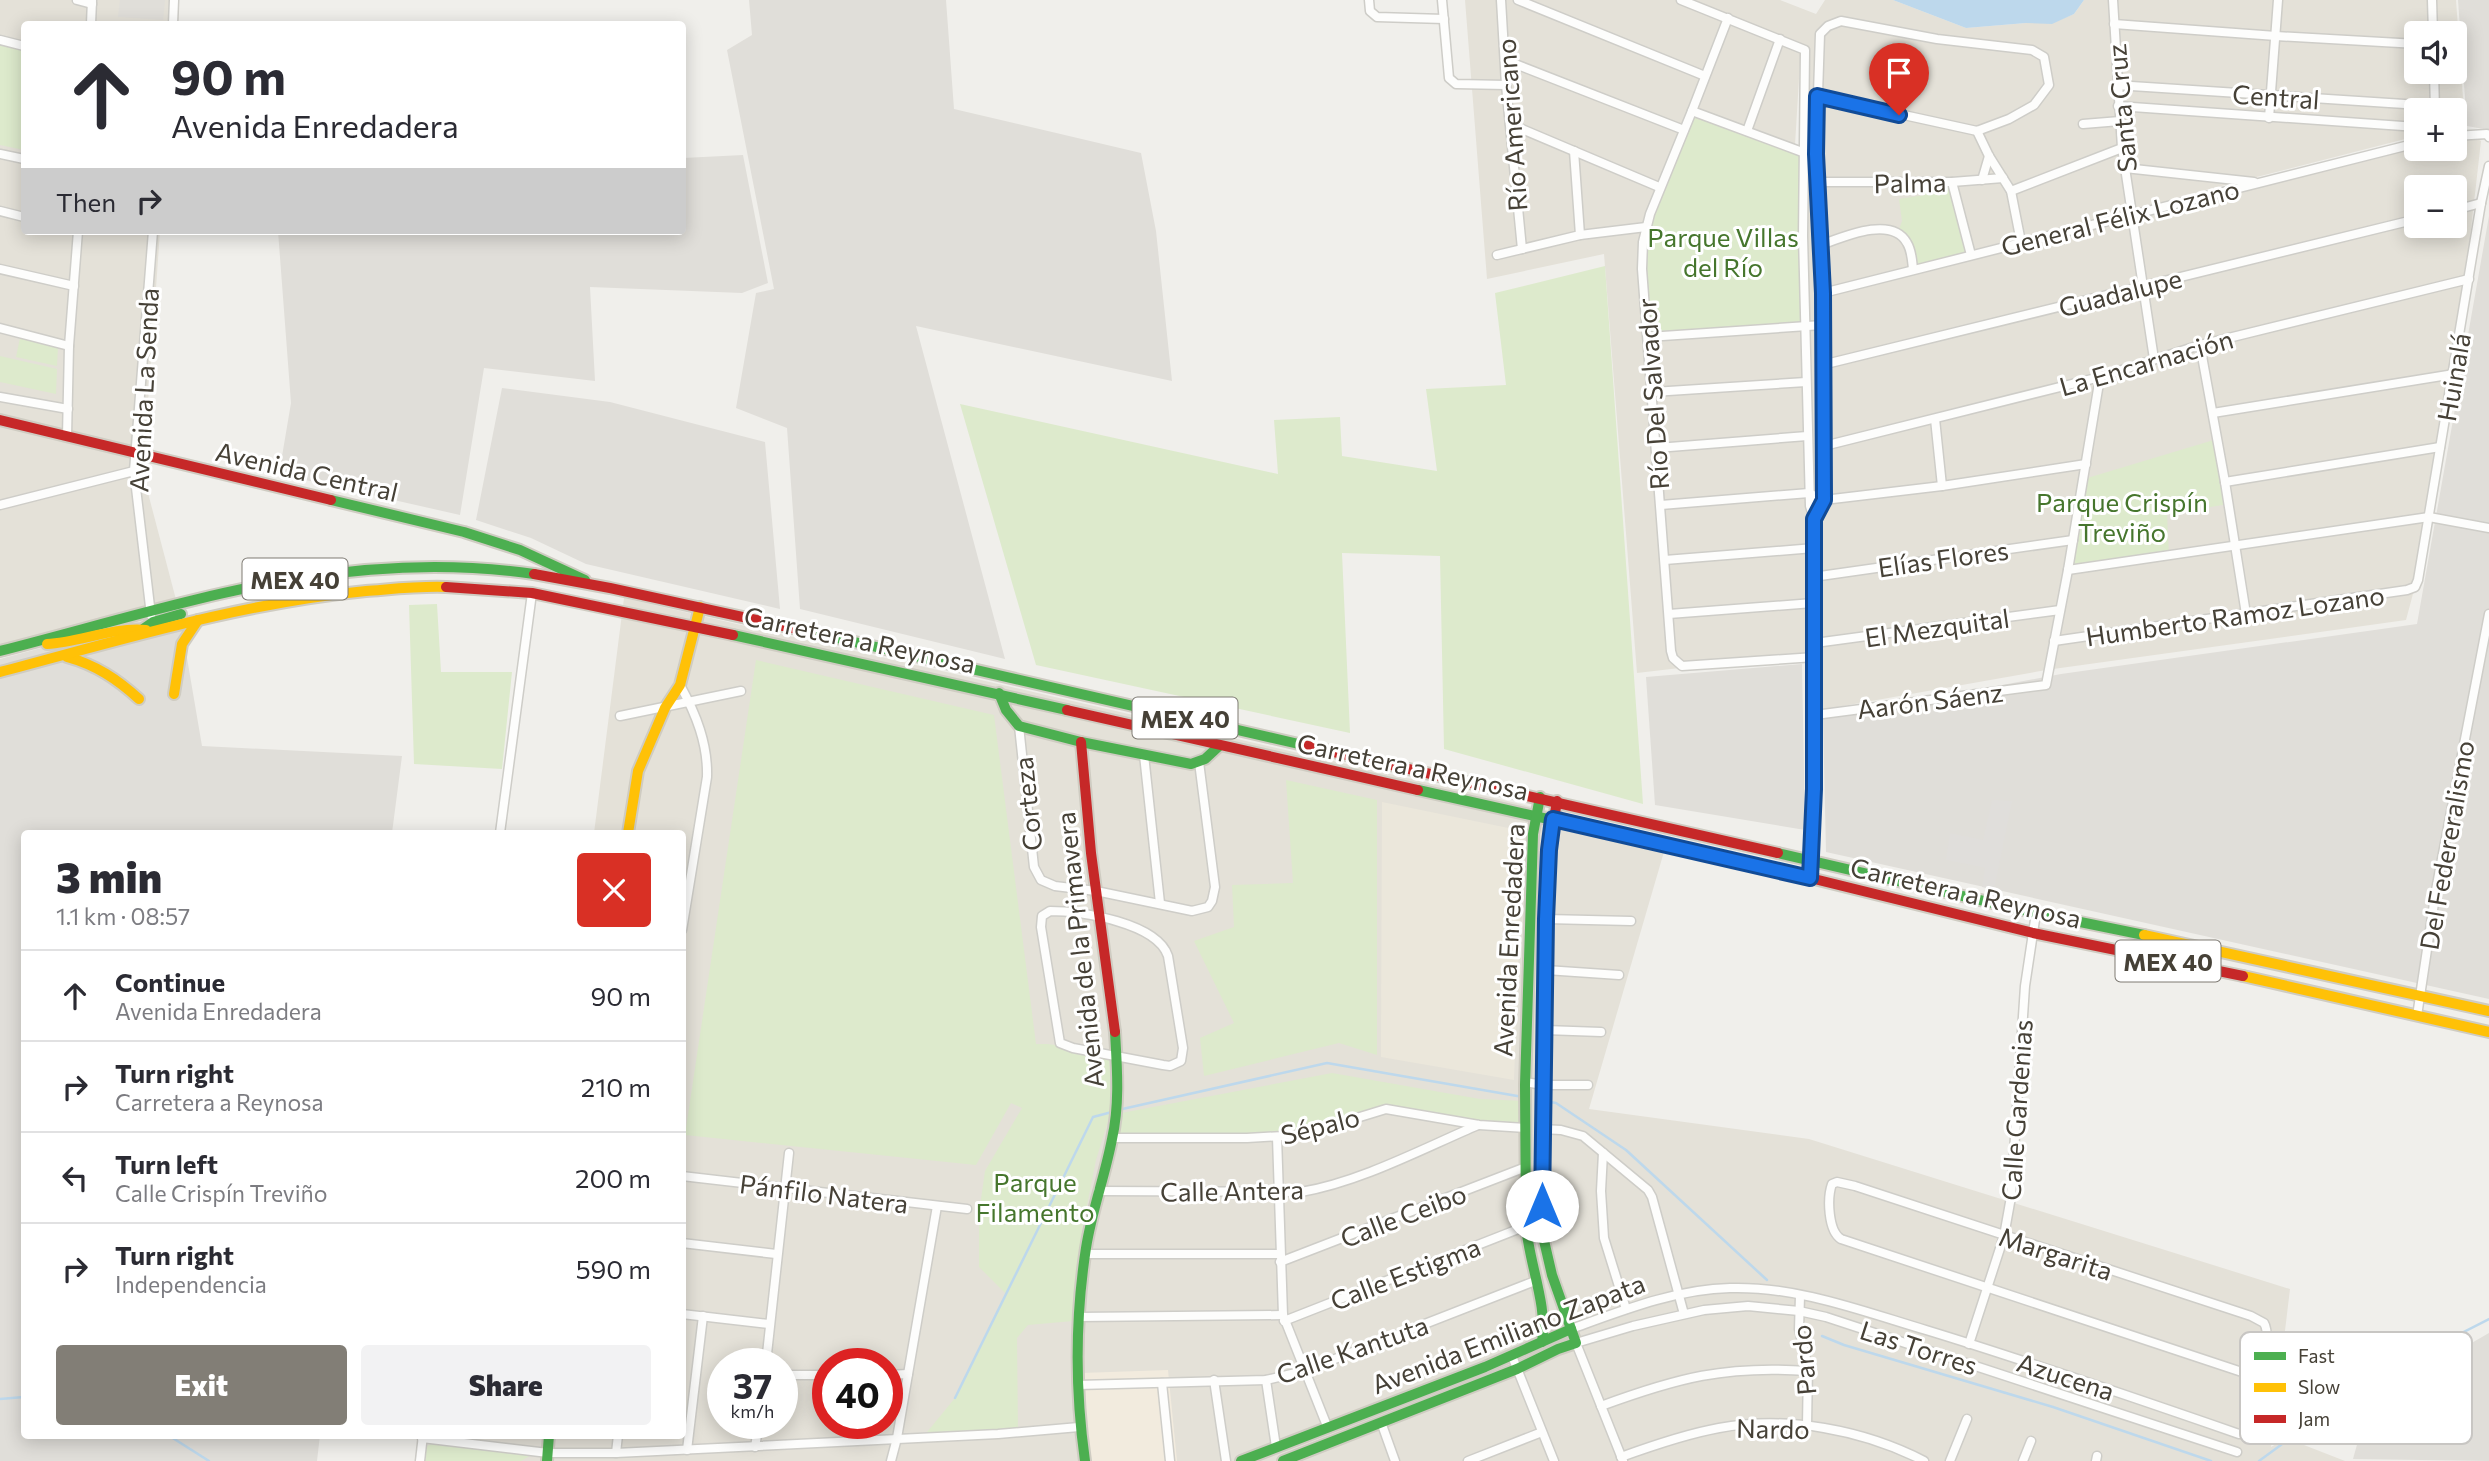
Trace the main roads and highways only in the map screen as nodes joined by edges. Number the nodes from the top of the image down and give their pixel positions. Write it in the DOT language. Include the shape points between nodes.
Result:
graph roads {
  1 [pos="0,420"];
  2 [pos="597,586"];
  3 [pos="700,607"];
  4 [pos="198,620"];
  5 [pos="694,626"];
  6 [pos="148,627"];
  7 [pos="32,643"];
  8 [pos="0,651"];
  9 [pos="64,656"];
  10 [pos="0,672"];
  11 [pos="1012,677"];
  12 [pos="955,684"];
  13 [pos="174,694"];
  14 [pos="999,694"];
  15 [pos="139,699"];
  16 [pos="1081,742"];
  17 [pos="1219,746"];
  18 [pos="1540,797"];
  19 [pos="1558,801"];
  20 [pos="1536,816"];
  21 [pos="1553,819"];
  22 [pos="628,830"];
  23 [pos="2489,1011"];
  24 [pos="2489,1032"];
  25 [pos="1526,1121"];
  26 [pos="1542,1121"];
  27 [pos="1571,1329"];
  28 [pos="1542,1342"];
  29 [pos="1576,1343"];
  30 [pos="549,1439"];
  31 [pos="547,1457"];
  32 [pos="1085,1461"];
  33 [pos="1241,1461"];
  34 [pos="1283,1461"];
  1 -- 2 [label="main road, Avenida Central" via="464,532"];
  2 -- 3 [label="main road, Carretera a Reynosa / MEX 40"];
  2 -- 6 [label="main road, MEX 40" via="460,568 339,571 239,591 226,601"];
  3 -- 5 [label="main road"];
  3 -- 11 [label="main road, Carretera a Reynosa / MEX 40"];
  4 -- 5 [label="main road, Carretera a Reynosa / MEX 40" via="295,600 382,589 459,587 532,593"];
  4 -- 6 [label="main road, MEX 40"];
  4 -- 13 [label="main road" via="183,644"];
  5 -- 12 [label="main road, Carretera a Reynosa / MEX 40"];
  5 -- 22 [label="main road" via="680,685 638,771"];
  6 -- 7 [label="main road, MEX 40"];
  6 -- 7 [label="main road" via="63,644"];
  6 -- 9 [label="main road, MEX 40"];
  7 -- 8 [label="main road, MEX 40"];
  9 -- 10 [label="main road, MEX 40"];
  9 -- 15 [label="main road" via="106,670"];
  11 -- 12 [label="main road" via="985,686"];
  11 -- 18 [label="main road, Carretera a Reynosa / MEX 40"];
  12 -- 14 [label="main road, Carretera a Reynosa / MEX 40"];
  14 -- 16 [label="main road" via="1019,726"];
  14 -- 17 [label="main road, Carretera a Reynosa / MEX 40"];
  16 -- 17 [label="main road" via="1185,764 1199,762"];
  16 -- 32 [label="main road, Avenida de la Primavera" via="1117,1089 1112,1138 1085,1254 1079,1317 1079,1427"];
  17 -- 20 [label="main road, Carretera a Reynosa / MEX 40"];
  18 -- 19 [label="main road, Carretera a Reynosa / MEX 40"];
  18 -- 20 [label="main road, Avenida Enredadera"];
  19 -- 21 [label="main road, Avenida Enredadera"];
  19 -- 23 [label="main road, Carretera a Reynosa / MEX 40" via="2036,913"];
  20 -- 21 [label="main road, Carretera a Reynosa / MEX 40"];
  20 -- 25 [label="main road, Avenida Enredadera"];
  21 -- 24 [label="main road, Carretera a Reynosa / MEX 40" via="2033,933"];
  21 -- 26 [label="main road, Avenida Enredadera"];
  25 -- 26 [label="main road"];
  25 -- 28 [label="main road, Avenida Enredadera" via="1526,1226 1545,1325"];
  26 -- 27 [label="main road, Avenida Enredadera" via="1542,1232"];
  27 -- 28 [label="main road, Avenida Emiliano Zapata"];
  27 -- 29 [label="main road, Avenida Enredadera"];
  28 -- 33 [label="main road, Avenida Emiliano Zapata"];
  29 -- 34 [label="main road, Avenida Emiliano Zapata"];
  30 -- 31 [label="main road"];
}
